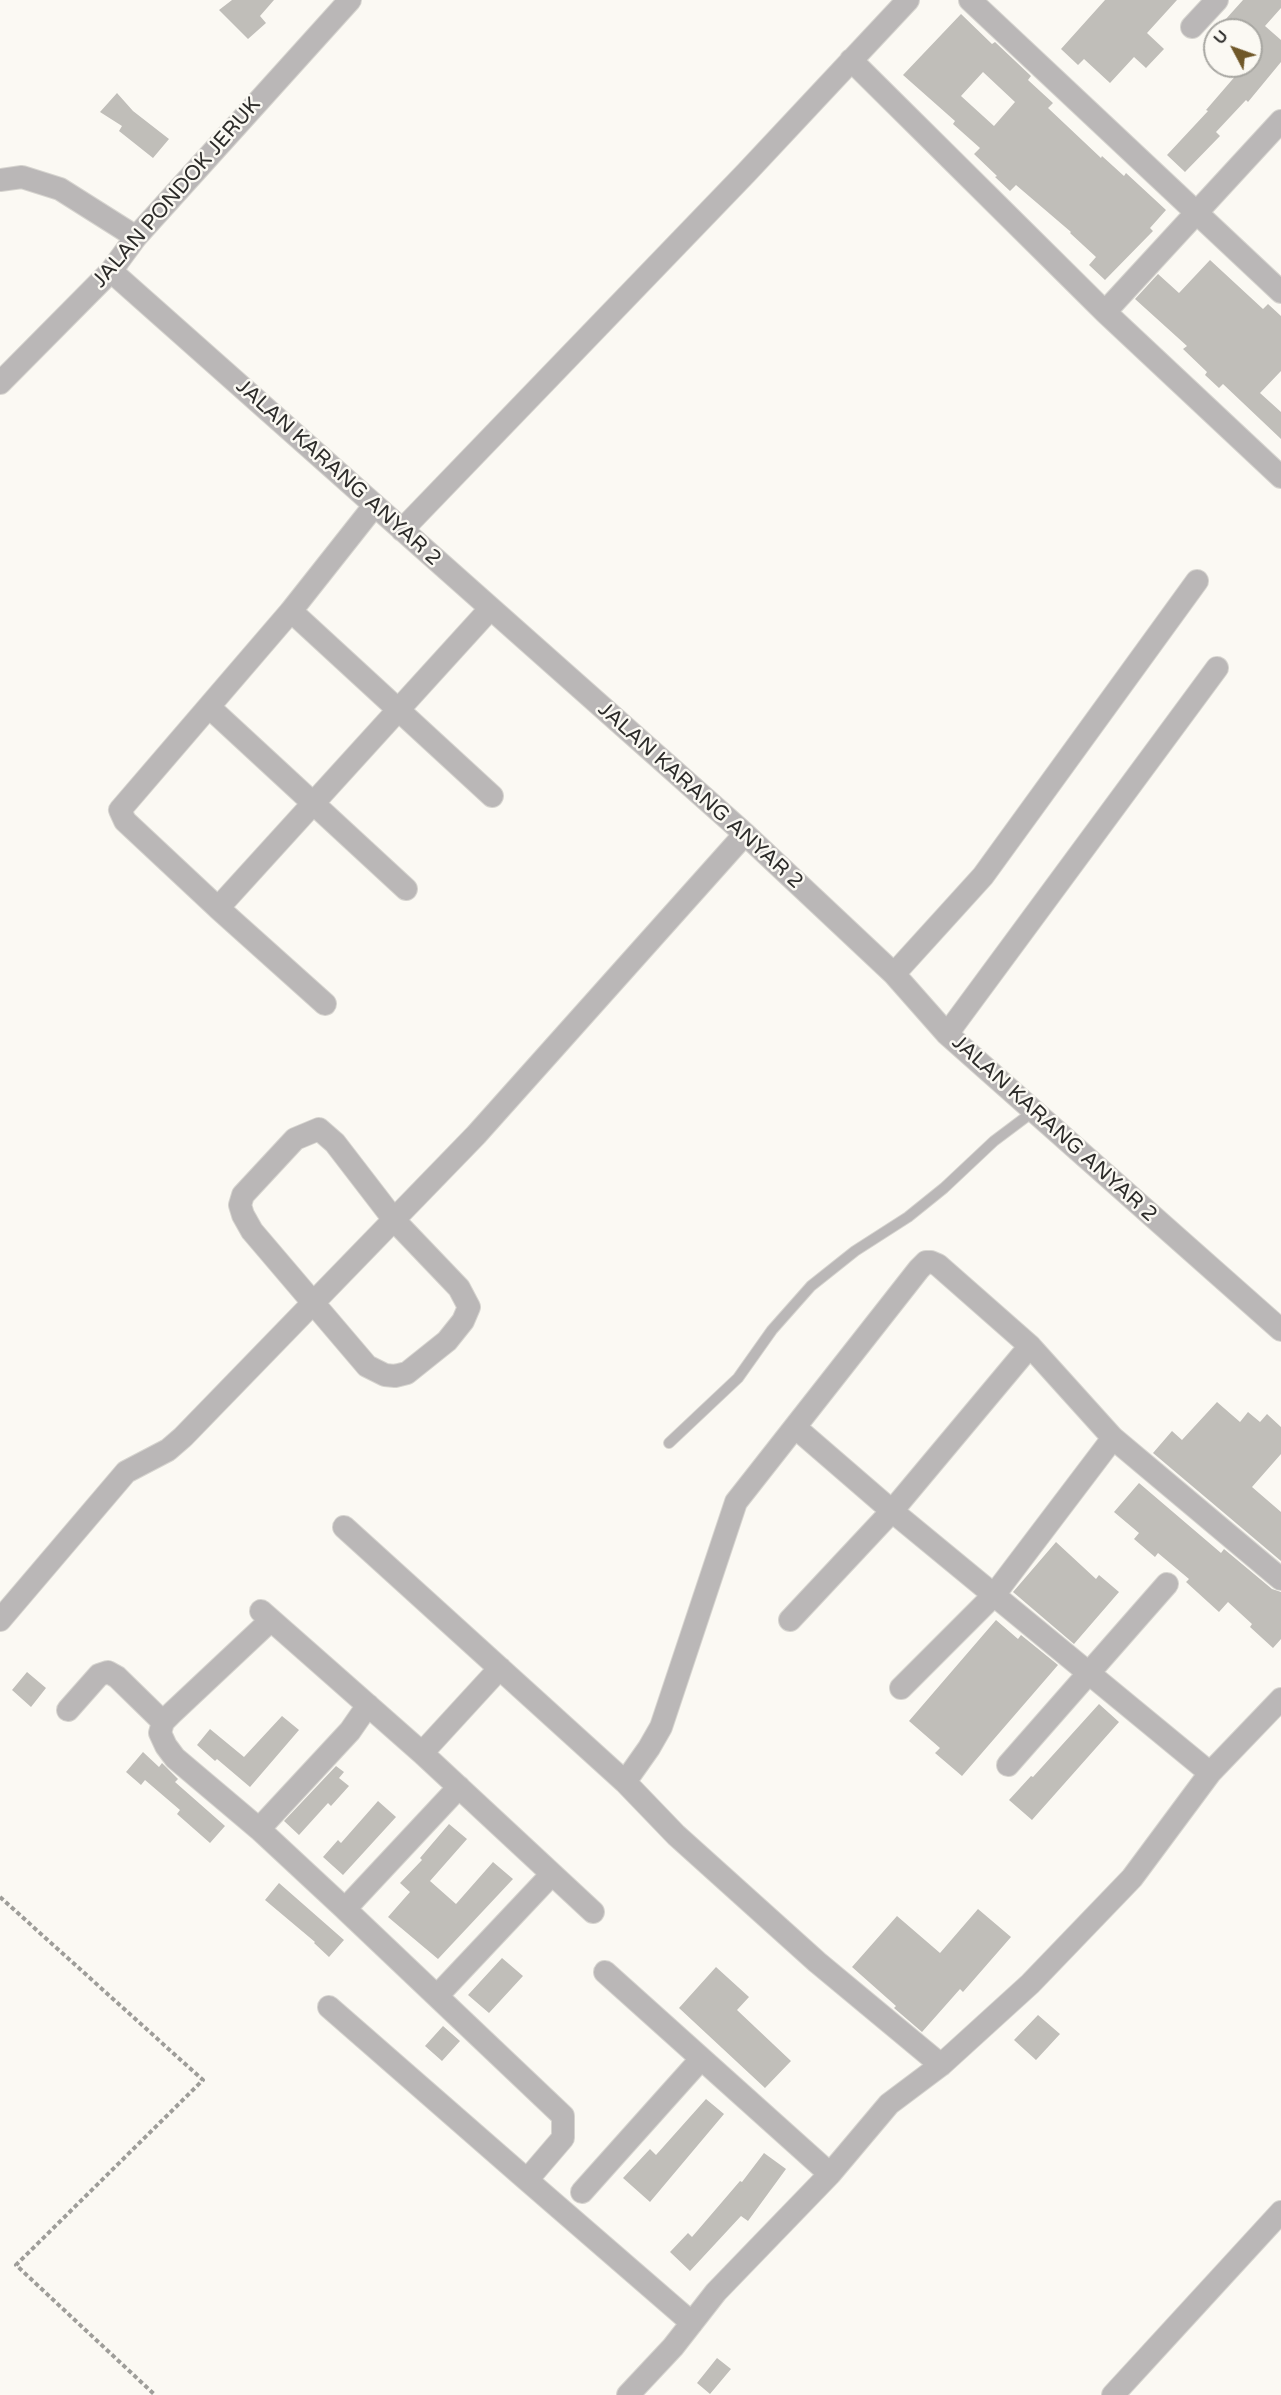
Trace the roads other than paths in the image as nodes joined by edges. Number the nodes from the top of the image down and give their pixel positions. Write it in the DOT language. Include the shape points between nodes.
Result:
graph roads {
  1 [pos="350,0"];
  2 [pos="908,0"];
  3 [pos="970,0"];
  4 [pos="1217,0"];
  5 [pos="1192,27"];
  6 [pos="851,60"];
  7 [pos="1281,121"];
  8 [pos="0,180"];
  9 [pos="1196,214"];
  10 [pos="136,237"];
  11 [pos="111,271"];
  12 [pos="1281,292"];
  13 [pos="1105,312"];
  14 [pos="0,383"];
  15 [pos="1281,477"];
  16 [pos="374,506"];
  17 [pos="402,530"];
  18 [pos="1197,581"];
  19 [pos="490,609"];
  20 [pos="291,611"];
  21 [pos="1217,668"];
  22 [pos="209,707"];
  23 [pos="398,710"];
  24 [pos="492,796"];
  25 [pos="313,803"];
  26 [pos="745,834"];
  27 [pos="406,889"];
  28 [pos="218,908"];
  29 [pos="894,974"];
  30 [pos="325,1004"];
  31 [pos="947,1034"];
  32 [pos="1034,1111"];
  33 [pos="395,1221"];
  34 [pos="313,1304"];
  35 [pos="1281,1330"];
  36 [pos="1030,1346"];
  37 [pos="796,1428"];
  38 [pos="1113,1438"];
  39 [pos="669,1443"];
  40 [pos="892,1511"];
  41 [pos="344,1527"];
  42 [pos="1281,1579"];
  43 [pos="1167,1584"];
  44 [pos="994,1595"];
  45 [pos="0,1620"];
  46 [pos="790,1620"];
  47 [pos="500,1668"];
  48 [pos="1090,1672"];
  49 [pos="901,1688"];
  50 [pos="1281,1699"];
  51 [pos="368,1705"];
  52 [pos="68,1710"];
  53 [pos="163,1722"];
  54 [pos="422,1753"];
  55 [pos="1008,1766"];
  56 [pos="1210,1773"];
  57 [pos="625,1782"];
  58 [pos="459,1786"];
  59 [pos="259,1829"];
  60 [pos="552,1874"];
  61 [pos="345,1909"];
  62 [pos="593,1912"];
  63 [pos="605,1972"];
  64 [pos="437,1996"];
  65 [pos="329,2007"];
  66 [pos="701,2059"];
  67 [pos="941,2065"];
  68 [pos="830,2174"];
  69 [pos="527,2180"];
  70 [pos="582,2192"];
  71 [pos="1281,2212"];
  72 [pos="692,2323"];
  73 [pos="628,2395"];
  74 [pos="1113,2395"];
  1 -- 10 [label="street, JALAN PONDOK JERUK"];
  2 -- 6 [label="street"];
  3 -- 9 [label="street"];
  4 -- 5 [label="street"];
  6 -- 13 [label="street"];
  6 -- 17 [label="street"];
  7 -- 9 [label="street"];
  8 -- 10 [label="street" via="22,177 60,189"];
  9 -- 12 [label="street"];
  9 -- 13 [label="street"];
  10 -- 11 [label="street, JALAN PONDOK JERUK"];
  11 -- 14 [label="street, JALAN PONDOK JERUK"];
  11 -- 16 [label="street, JALAN KARANG ANYAR 2"];
  13 -- 15 [label="street"];
  16 -- 17 [label="street, JALAN KARANG ANYAR 2"];
  16 -- 20 [label="street"];
  17 -- 19 [label="street, JALAN KARANG ANYAR 2"];
  18 -- 29 [label="street" via="983,876"];
  19 -- 23 [label="street"];
  19 -- 26 [label="street, JALAN KARANG ANYAR 2"];
  20 -- 22 [label="street"];
  20 -- 23 [label="street"];
  21 -- 31 [label="street"];
  22 -- 25 [label="street"];
  22 -- 28 [label="street" via="120,810 125,821"];
  23 -- 24 [label="street"];
  23 -- 25 [label="street"];
  25 -- 27 [label="street"];
  25 -- 28 [label="street"];
  26 -- 29 [label="street, JALAN KARANG ANYAR 2"];
  26 -- 33 [label="street"];
  28 -- 30 [label="street"];
  29 -- 31 [label="street, JALAN KARANG ANYAR 2"];
  31 -- 32 [label="street, JALAN KARANG ANYAR 2"];
  32 -- 35 [label="street, JALAN KARANG ANYAR 2"];
  32 -- 39 [label="lane" via="908,1217 855,1251 811,1286 772,1330 738,1378"];
  33 -- 34 [label="street"];
  33 -- 34 [label="street" via="466,1299 469,1307 463,1321 447,1341 407,1373 385,1375 367,1366"];
  33 -- 34 [label="street" via="328,1135 319,1129 295,1139 243,1196 240,1205 252,1231"];
  34 -- 45 [label="street" via="183,1437 168,1450 126,1472"];
  36 -- 37 [label="street" via="938,1265 926,1263"];
  36 -- 38 [label="street"];
  36 -- 40 [label="street"];
  37 -- 40 [label="street"];
  37 -- 57 [label="street" via="736,1502 661,1727"];
  38 -- 42 [label="street"];
  38 -- 44 [label="street"];
  40 -- 44 [label="street"];
  40 -- 46 [label="street"];
  41 -- 47 [label="street"];
  43 -- 48 [label="street"];
  44 -- 48 [label="street"];
  44 -- 49 [label="street"];
  47 -- 54 [label="street"];
  47 -- 57 [label="street"];
  48 -- 55 [label="street"];
  48 -- 56 [label="street"];
  50 -- 56 [label="street"];
  51 -- 53 [label="street" via="266,1616"];
  51 -- 54 [label="street"];
  51 -- 59 [label="street" via="350,1731"];
  52 -- 53 [label="street" via="99,1675 108,1672"];
  53 -- 59 [label="street" via="160,1734 175,1758"];
  54 -- 58 [label="street"];
  56 -- 67 [label="street" via="1132,1878 1030,1984"];
  57 -- 67 [label="street" via="676,1835 817,1962"];
  58 -- 60 [label="street"];
  58 -- 61 [label="street"];
  59 -- 61 [label="street"];
  60 -- 62 [label="street"];
  60 -- 64 [label="street"];
  61 -- 64 [label="street"];
  63 -- 66 [label="street"];
  64 -- 69 [label="street" via="563,2116 563,2138"];
  65 -- 69 [label="street"];
  66 -- 68 [label="street"];
  66 -- 70 [label="street"];
  67 -- 68 [label="street" via="888,2104"];
  68 -- 72 [label="street" via="716,2292"];
  69 -- 72 [label="street"];
  71 -- 74 [label="street"];
  72 -- 73 [label="street"];
}
